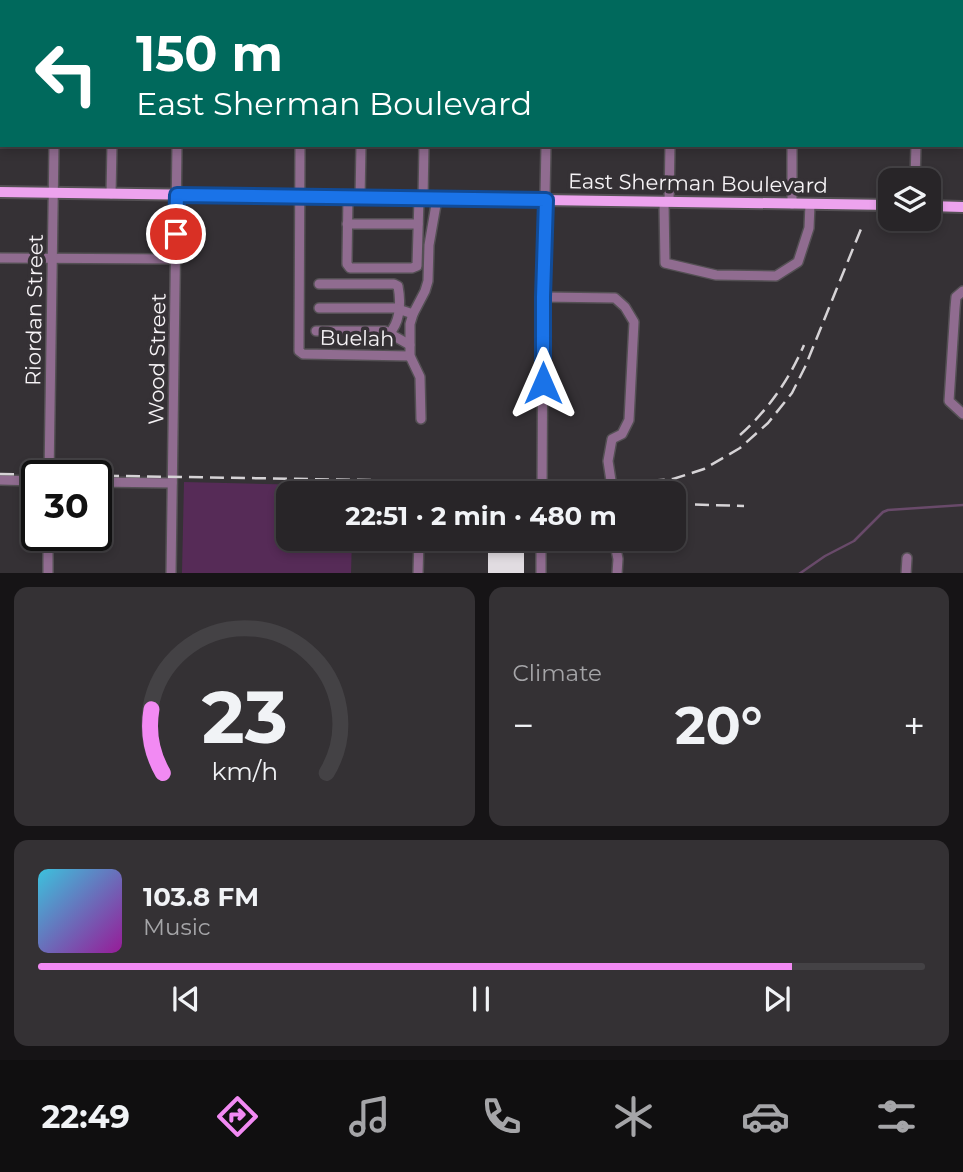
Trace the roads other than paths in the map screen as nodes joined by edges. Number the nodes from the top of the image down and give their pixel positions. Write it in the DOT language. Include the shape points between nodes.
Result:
graph roads {
  1 [pos="54,147"];
  2 [pos="112,147"];
  3 [pos="177,147"];
  4 [pos="300,147"];
  5 [pos="361,147"];
  6 [pos="424,147"];
  7 [pos="547,147"];
  8 [pos="670,147"];
  9 [pos="792,147"];
  10 [pos="916,147"];
  11 [pos="915,168"];
  12 [pos="0,192"];
  13 [pos="53,193"];
  14 [pos="111,194"];
  15 [pos="177,195"];
  16 [pos="299,197"];
  17 [pos="348,197"];
  18 [pos="360,198"];
  19 [pos="421,198"];
  20 [pos="438,199"];
  21 [pos="546,200"];
  22 [pos="666,202"];
  23 [pos="792,204"];
  24 [pos="810,204"];
  25 [pos="878,205"];
  26 [pos="941,206"];
  27 [pos="963,206"];
  28 [pos="347,224"];
  29 [pos="418,224"];
  30 [pos="0,258"];
  31 [pos="52,258"];
  32 [pos="176,259"];
  33 [pos="319,284"];
  34 [pos="963,290"];
  35 [pos="543,297"];
  36 [pos="319,308"];
  37 [pos="399,310"];
  38 [pos="413,314"];
  39 [pos="316,331"];
  40 [pos="389,334"];
  41 [pos="410,345"];
  42 [pos="410,356"];
  43 [pos="963,414"];
  44 [pos="421,419"];
  45 [pos="49,460"];
  46 [pos="0,480"];
  47 [pos="21,481"];
  48 [pos="542,481"];
  49 [pos="611,481"];
  50 [pos="112,482"];
  51 [pos="172,483"];
  52 [pos="48,551"];
  53 [pos="419,551"];
  54 [pos="541,551"];
  55 [pos="616,551"];
  56 [pos="907,558"];
  57 [pos="48,573"];
  58 [pos="171,573"];
  59 [pos="418,573"];
  60 [pos="541,573"];
  61 [pos="617,573"];
  62 [pos="906,573"];
  1 -- 13 [label="street, Riordan Street"];
  2 -- 14 [label="street"];
  3 -- 15 [label="street, Wood Street"];
  4 -- 16 [label="street"];
  5 -- 18 [label="street"];
  6 -- 19 [label="street"];
  7 -- 21 [label="street"];
  8 -- 22 [label="street"];
  9 -- 23 [label="street"];
  10 -- 11 [label="street"];
  12 -- 13 [label="main road, East Sherman Boulevard"];
  13 -- 14 [label="main road, East Sherman Boulevard"];
  13 -- 31 [label="street, Riordan Street"];
  14 -- 15 [label="main road, East Sherman Boulevard"];
  15 -- 16 [label="main road, East Sherman Boulevard"];
  15 -- 32 [label="street, Wood Street"];
  16 -- 17 [label="main road, East Sherman Boulevard"];
  16 -- 42 [label="street, Buelah" via="299,351"];
  17 -- 18 [label="main road, East Sherman Boulevard"];
  17 -- 28 [label="street"];
  18 -- 19 [label="main road, East Sherman Boulevard"];
  19 -- 20 [label="main road, East Sherman Boulevard"];
  19 -- 29 [label="street"];
  20 -- 21 [label="main road, East Sherman Boulevard"];
  20 -- 38 [label="street" via="428,281"];
  21 -- 22 [label="main road, East Sherman Boulevard"];
  21 -- 35 [label="street"];
  22 -- 23 [label="main road, East Sherman Boulevard"];
  22 -- 24 [label="street" via="665,263 716,275 747,276 776,276 798,262 809,228"];
  23 -- 24 [label="main road, East Sherman Boulevard"];
  24 -- 25 [label="main road, East Sherman Boulevard"];
  26 -- 27 [label="main road"];
  28 -- 29 [label="street"];
  28 -- 29 [label="street" via="350,268 415,268"];
  30 -- 31 [label="street"];
  31 -- 32 [label="street"];
  31 -- 45 [label="street, Riordan Street"];
  32 -- 51 [label="street, Wood Street"];
  33 -- 37 [label="street" via="394,284 399,289"];
  34 -- 43 [label="street" via="956,297 949,401"];
  35 -- 48 [label="street"];
  35 -- 49 [label="street" via="615,298 634,322 629,420 622,434 612,439"];
  36 -- 37 [label="street"];
  37 -- 38 [label="street"];
  37 -- 40 [label="street"];
  38 -- 41 [label="street"];
  39 -- 40 [label="street"];
  40 -- 41 [label="street"];
  41 -- 42 [label="street"];
  42 -- 44 [label="street" via="420,377"];
  46 -- 47 [label="street"];
  50 -- 51 [label="street"];
  51 -- 58 [label="street, Wood Street"];
  52 -- 57 [label="street"];
  53 -- 59 [label="street"];
  54 -- 60 [label="street"];
  55 -- 61 [label="street"];
  56 -- 62 [label="street"];
}
